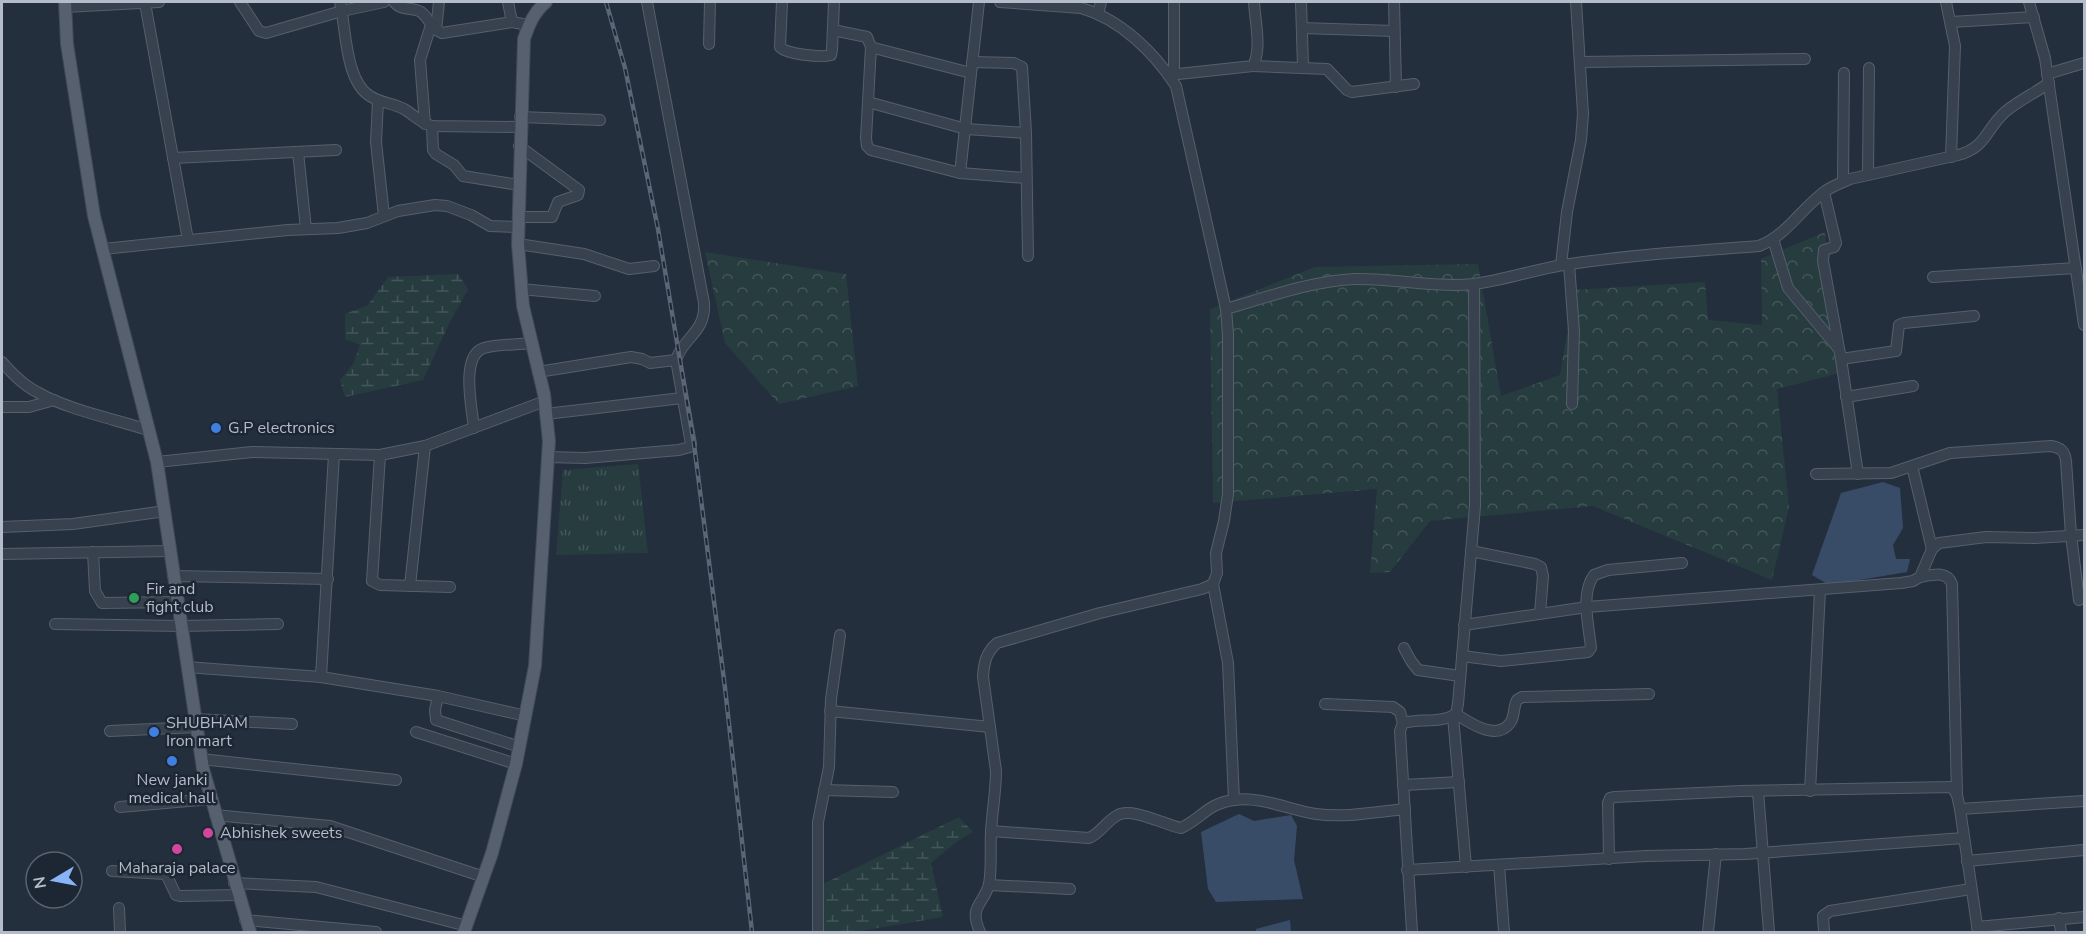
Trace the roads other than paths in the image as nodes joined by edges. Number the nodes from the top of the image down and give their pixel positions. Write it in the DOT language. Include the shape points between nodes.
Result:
graph roads {
  1 [pos="159,2"];
  2 [pos="240,2"];
  3 [pos="384,2"];
  4 [pos="394,2"];
  5 [pos="439,2"];
  6 [pos="508,2"];
  7 [pos="546,2"];
  8 [pos="647,2"];
  9 [pos="710,2"];
  10 [pos="782,2"];
  11 [pos="834,2"];
  12 [pos="979,2"];
  13 [pos="1000,2"];
  14 [pos="1101,2"];
  15 [pos="1174,2"];
  16 [pos="1254,2"];
  17 [pos="1301,2"];
  18 [pos="1394,2"];
  19 [pos="1576,2"];
  20 [pos="1946,2"];
  21 [pos="2029,2"];
  22 [pos="145,3"];
  23 [pos="65,4"];
  24 [pos="341,6"];
  25 [pos="1090,11"];
  26 [pos="2034,17"];
  27 [pos="512,22"];
  28 [pos="1951,22"];
  29 [pos="528,25"];
  30 [pos="433,28"];
  31 [pos="1302,28"];
  32 [pos="833,30"];
  33 [pos="1394,31"];
  34 [pos="709,44"];
  35 [pos="871,47"];
  36 [pos="1805,59"];
  37 [pos="1581,62"];
  38 [pos="2085,63"];
  39 [pos="1253,66"];
  40 [pos="1304,67"];
  41 [pos="971,68"];
  42 [pos="1869,68"];
  43 [pos="1844,73"];
  44 [pos="1171,74"];
  45 [pos="2048,79"];
  46 [pos="1414,84"];
  47 [pos="1396,87"];
  48 [pos="378,100"];
  49 [pos="868,102"];
  50 [pos="600,120"];
  51 [pos="520,122"];
  52 [pos="429,125"];
  53 [pos="966,129"];
  54 [pos="1026,134"];
  55 [pos="519,146"];
  56 [pos="336,150"];
  57 [pos="298,152"];
  58 [pos="1952,157"];
  59 [pos="173,158"];
  60 [pos="960,173"];
  61 [pos="1868,175"];
  62 [pos="1026,178"];
  63 [pos="1843,182"];
  64 [pos="519,185"];
  65 [pos="1824,192"];
  66 [pos="384,216"];
  67 [pos="518,222"];
  68 [pos="306,229"];
  69 [pos="1773,239"];
  70 [pos="188,240"];
  71 [pos="518,244"];
  72 [pos="103,249"];
  73 [pos="1028,256"];
  74 [pos="1565,265"];
  75 [pos="654,266"];
  76 [pos="2076,268"];
  77 [pos="1933,277"];
  78 [pos="1474,284"];
  79 [pos="2082,288"];
  80 [pos="521,289"];
  81 [pos="595,296"];
  82 [pos="1226,309"];
  83 [pos="1974,316"];
  84 [pos="2085,325"];
  85 [pos="531,343"];
  86 [pos="1840,355"];
  87 [pos="676,360"];
  88 [pos="2,362"];
  89 [pos="538,372"];
  90 [pos="1913,386"];
  91 [pos="1846,397"];
  92 [pos="682,398"];
  93 [pos="54,400"];
  94 [pos="1572,404"];
  95 [pos="2,407"];
  96 [pos="546,408"];
  97 [pos="474,428"];
  98 [pos="148,430"];
  99 [pos="425,446"];
  100 [pos="334,454"];
  101 [pos="380,455"];
  102 [pos="548,457"];
  103 [pos="157,462"];
  104 [pos="1911,466"];
  105 [pos="1815,474"];
  106 [pos="1858,474"];
  107 [pos="165,511"];
  108 [pos="2,527"];
  109 [pos="2085,534"];
  110 [pos="2071,535"];
  111 [pos="1932,549"];
  112 [pos="170,551"];
  113 [pos="1471,551"];
  114 [pos="93,552"];
  115 [pos="2,554"];
  116 [pos="1682,563"];
  117 [pos="173,576"];
  118 [pos="1920,576"];
  119 [pos="328,579"];
  120 [pos="1213,584"];
  121 [pos="410,586"];
  122 [pos="450,587"];
  123 [pos="1820,590"];
  124 [pos="2079,600"];
  125 [pos="177,602"];
  126 [pos="1587,608"];
  127 [pos="1540,614"];
  128 [pos="55,624"];
  129 [pos="278,624"];
  130 [pos="181,626"];
  131 [pos="1464,626"];
  132 [pos="840,635"];
  133 [pos="1404,648"];
  134 [pos="1462,656"];
  135 [pos="187,667"];
  136 [pos="1460,676"];
  137 [pos="321,677"];
  138 [pos="1649,694"];
  139 [pos="438,696"];
  140 [pos="1325,704"];
  141 [pos="830,711"];
  142 [pos="1454,715"];
  143 [pos="526,716"];
  144 [pos="195,723"];
  145 [pos="292,723"];
  146 [pos="1402,723"];
  147 [pos="990,727"];
  148 [pos="110,731"];
  149 [pos="416,732"];
  150 [pos="520,747"];
  151 [pos="201,759"];
  152 [pos="516,764"];
  153 [pos="396,780"];
  154 [pos="1459,782"];
  155 [pos="1403,785"];
  156 [pos="824,790"];
  157 [pos="1810,790"];
  158 [pos="1758,791"];
  159 [pos="893,792"];
  160 [pos="1957,795"];
  161 [pos="211,799"];
  162 [pos="1234,800"];
  163 [pos="2085,801"];
  164 [pos="120,807"];
  165 [pos="1405,809"];
  166 [pos="1960,809"];
  167 [pos="215,815"];
  168 [pos="991,831"];
  169 [pos="1964,838"];
  170 [pos="2085,850"];
  171 [pos="1762,853"];
  172 [pos="1716,855"];
  173 [pos="1609,859"];
  174 [pos="1967,861"];
  175 [pos="1498,865"];
  176 [pos="1466,867"];
  177 [pos="1407,870"];
  178 [pos="112,871"];
  179 [pos="484,878"];
  180 [pos="989,885"];
  181 [pos="236,889"];
  182 [pos="1070,889"];
  183 [pos="1971,889"];
  184 [pos="119,908"];
  185 [pos="2085,916"];
  186 [pos="2059,918"];
  187 [pos="244,920"];
  188 [pos="2030,921"];
  189 [pos="466,929"];
  190 [pos="1977,930"];
  191 [pos="120,933"];
  192 [pos="250,933"];
  193 [pos="376,933"];
  194 [pos="818,933"];
  195 [pos="980,933"];
  196 [pos="1412,933"];
  197 [pos="1504,933"];
  198 [pos="1708,933"];
  199 [pos="1769,933"];
  200 [pos="1824,933"];
  201 [pos="2031,933"];
  202 [pos="2061,933"];
  1 -- 22 [label="street"];
  2 -- 24 [label="street" via="259,31 266,33"];
  3 -- 24 [label="street"];
  4 -- 30 [label="street" via="400,8 420,12"];
  5 -- 30 [label="street"];
  6 -- 27 [label="street"];
  7 -- 29 [label="main road"];
  8 -- 87 [label="street" via="705,314"];
  9 -- 34 [label="street"];
  10 -- 32 [label="street" via="779,42 783,50 831,55"];
  11 -- 32 [label="street"];
  12 -- 41 [label="street"];
  13 -- 25 [label="street"];
  14 -- 25 [label="street"];
  15 -- 44 [label="street"];
  16 -- 39 [label="street" via="1257,50"];
  17 -- 31 [label="street"];
  18 -- 33 [label="street"];
  19 -- 37 [label="street"];
  20 -- 28 [label="street"];
  21 -- 26 [label="street"];
  22 -- 23 [label="street"];
  22 -- 59 [label="street"];
  23 -- 72 [label="main road" via="67,44 94,216"];
  24 -- 48 [label="street" via="351,68 362,90"];
  25 -- 44 [label="street" via="1139,42"];
  26 -- 28 [label="street"];
  26 -- 45 [label="street"];
  27 -- 29 [label="street"];
  27 -- 30 [label="street" via="449,32"];
  28 -- 58 [label="street" via="1955,46"];
  29 -- 51 [label="main road"];
  30 -- 52 [label="street" via="420,60"];
  31 -- 33 [label="street"];
  31 -- 40 [label="street"];
  32 -- 35 [label="street" via="867,37"];
  33 -- 47 [label="street"];
  35 -- 41 [label="street"];
  35 -- 49 [label="street"];
  36 -- 37 [label="street"];
  37 -- 74 [label="street" via="1581,140 1567,212"];
  38 -- 45 [label="street"];
  39 -- 40 [label="street"];
  39 -- 44 [label="street"];
  40 -- 47 [label="street" via="1327,69 1352,92"];
  41 -- 53 [label="street"];
  41 -- 54 [label="street" via="1014,63 1022,68"];
  42 -- 61 [label="street"];
  43 -- 63 [label="street"];
  44 -- 82 [label="street"];
  45 -- 58 [label="street" via="2002,115 1980,146"];
  45 -- 76 [label="street"];
  46 -- 47 [label="street"];
  48 -- 52 [label="street" via="404,109"];
  48 -- 66 [label="street" via="376,142"];
  49 -- 53 [label="street"];
  49 -- 60 [label="street" via="866,138 871,150"];
  50 -- 51 [label="street"];
  51 -- 52 [label="street"];
  51 -- 55 [label="main road"];
  52 -- 64 [label="street" via="433,150 463,176"];
  53 -- 54 [label="street"];
  53 -- 60 [label="street"];
  54 -- 62 [label="street"];
  55 -- 64 [label="main road"];
  55 -- 67 [label="street" via="579,190 578,195 558,202 552,217"];
  56 -- 57 [label="street"];
  57 -- 59 [label="street"];
  57 -- 68 [label="street"];
  58 -- 61 [label="street"];
  59 -- 70 [label="street"];
  60 -- 62 [label="street"];
  61 -- 63 [label="street"];
  62 -- 73 [label="street"];
  63 -- 65 [label="street"];
  64 -- 67 [label="main road"];
  65 -- 69 [label="street"];
  65 -- 86 [label="street" via="1836,243 1824,250 1823,261"];
  66 -- 67 [label="street" via="416,207 447,206 490,226"];
  66 -- 68 [label="street" via="344,227"];
  67 -- 71 [label="main road"];
  68 -- 70 [label="street"];
  69 -- 74 [label="street" via="1759,246"];
  69 -- 86 [label="street" via="1788,288"];
  70 -- 72 [label="street"];
  71 -- 75 [label="street" via="584,254 629,269"];
  71 -- 80 [label="main road"];
  72 -- 98 [label="main road"];
  74 -- 78 [label="street"];
  74 -- 94 [label="street" via="1574,331"];
  76 -- 77 [label="street"];
  76 -- 79 [label="street"];
  78 -- 82 [label="street" via="1338,280"];
  78 -- 113 [label="street" via="1475,506"];
  79 -- 84 [label="street"];
  80 -- 81 [label="street"];
  80 -- 85 [label="main road"];
  82 -- 120 [label="street" via="1228,494"];
  83 -- 86 [label="street" via="1904,323 1899,325 1896,351"];
  85 -- 89 [label="main road"];
  85 -- 97 [label="street" via="476,352 469,369"];
  86 -- 91 [label="street"];
  87 -- 89 [label="street" via="650,363 631,357"];
  87 -- 92 [label="street"];
  88 -- 93 [label="street" via="21,382"];
  89 -- 96 [label="main road"];
  90 -- 91 [label="street"];
  91 -- 106 [label="street"];
  92 -- 96 [label="street"];
  92 -- 102 [label="street" via="691,444 685,449 585,458"];
  93 -- 95 [label="street" via="29,407"];
  93 -- 98 [label="street"];
  96 -- 97 [label="street"];
  96 -- 102 [label="main road"];
  97 -- 99 [label="street"];
  98 -- 103 [label="main road"];
  99 -- 101 [label="street"];
  99 -- 121 [label="street"];
  100 -- 101 [label="street"];
  100 -- 103 [label="street" via="252,452"];
  100 -- 119 [label="street"];
  101 -- 121 [label="street" via="372,581"];
  102 -- 143 [label="main road" via="535,666"];
  103 -- 107 [label="main road"];
  104 -- 106 [label="street" via="1891,473"];
  104 -- 110 [label="street" via="1950,453 2060,448 2066,461"];
  104 -- 111 [label="street"];
  105 -- 106 [label="street"];
  107 -- 108 [label="street" via="73,524"];
  107 -- 112 [label="main road"];
  109 -- 110 [label="street"];
  110 -- 111 [label="street" via="1954,540"];
  110 -- 124 [label="street"];
  111 -- 118 [label="street"];
  112 -- 114 [label="street"];
  112 -- 117 [label="main road"];
  113 -- 127 [label="street" via="1541,567"];
  113 -- 131 [label="street"];
  114 -- 115 [label="street"];
  114 -- 125 [label="street" via="95,591 102,603"];
  116 -- 126 [label="street" via="1600,572 1588,586"];
  117 -- 119 [label="street"];
  117 -- 125 [label="main road"];
  118 -- 123 [label="street" via="1901,584"];
  118 -- 160 [label="street" via="1946,575 1952,584"];
  119 -- 137 [label="street"];
  120 -- 147 [label="street" via="997,643 987,652 984,664"];
  120 -- 162 [label="street" via="1228,663"];
  121 -- 122 [label="street"];
  123 -- 126 [label="street"];
  123 -- 157 [label="street"];
  125 -- 130 [label="main road"];
  126 -- 127 [label="street"];
  126 -- 134 [label="street" via="1591,648 1588,652 1501,661"];
  127 -- 131 [label="street"];
  128 -- 130 [label="street"];
  129 -- 130 [label="street"];
  130 -- 135 [label="main road"];
  131 -- 134 [label="street"];
  132 -- 141 [label="street"];
  133 -- 136 [label="street" via="1418,670"];
  134 -- 136 [label="street"];
  135 -- 137 [label="street"];
  135 -- 144 [label="main road"];
  136 -- 142 [label="street"];
  137 -- 139 [label="street"];
  138 -- 142 [label="street" via="1522,697 1514,705 1512,721 1497,730 1482,729"];
  139 -- 143 [label="street"];
  139 -- 150 [label="street" via="436,720"];
  140 -- 146 [label="street" via="1394,706"];
  141 -- 147 [label="street"];
  141 -- 156 [label="street" via="830,755"];
  142 -- 146 [label="street"];
  142 -- 154 [label="street"];
  143 -- 150 [label="main road"];
  144 -- 145 [label="street"];
  144 -- 148 [label="street"];
  144 -- 151 [label="main road"];
  146 -- 155 [label="street"];
  147 -- 168 [label="street" via="996,771"];
  149 -- 152 [label="street"];
  150 -- 152 [label="main road"];
  151 -- 153 [label="street"];
  151 -- 161 [label="main road"];
  152 -- 179 [label="main road"];
  154 -- 155 [label="street"];
  154 -- 176 [label="street"];
  155 -- 165 [label="street"];
  156 -- 159 [label="street"];
  156 -- 194 [label="street" via="818,822"];
  157 -- 158 [label="street"];
  157 -- 160 [label="street" via="1945,786"];
  158 -- 171 [label="street"];
  158 -- 173 [label="street" via="1610,798"];
  160 -- 166 [label="street"];
  161 -- 164 [label="street"];
  161 -- 167 [label="main road"];
  162 -- 165 [label="street" via="1329,815"];
  162 -- 168 [label="street" via="1207,809 1181,828 1126,812 1089,838"];
  163 -- 166 [label="street"];
  165 -- 177 [label="street"];
  166 -- 169 [label="street"];
  167 -- 179 [label="street" via="330,826"];
  167 -- 181 [label="main road"];
  168 -- 180 [label="street"];
  169 -- 171 [label="street"];
  169 -- 174 [label="street"];
  170 -- 174 [label="street"];
  171 -- 172 [label="street"];
  171 -- 199 [label="street"];
  172 -- 173 [label="street"];
  172 -- 198 [label="street"];
  173 -- 175 [label="street"];
  174 -- 183 [label="street"];
  175 -- 176 [label="street"];
  175 -- 197 [label="street"];
  176 -- 177 [label="street"];
  177 -- 196 [label="street"];
  178 -- 181 [label="street" via="166,874 180,896"];
  179 -- 189 [label="main road"];
  180 -- 182 [label="street"];
  180 -- 195 [label="street" via="977,905"];
  181 -- 187 [label="main road"];
  181 -- 189 [label="street" via="316,887"];
  183 -- 190 [label="street"];
  183 -- 200 [label="street" via="1830,910 1823,916"];
  184 -- 191 [label="street"];
  185 -- 186 [label="street"];
  186 -- 188 [label="street"];
  186 -- 202 [label="street"];
  187 -- 192 [label="main road"];
  187 -- 193 [label="street"];
  188 -- 190 [label="street"];
  188 -- 201 [label="street"];
}
